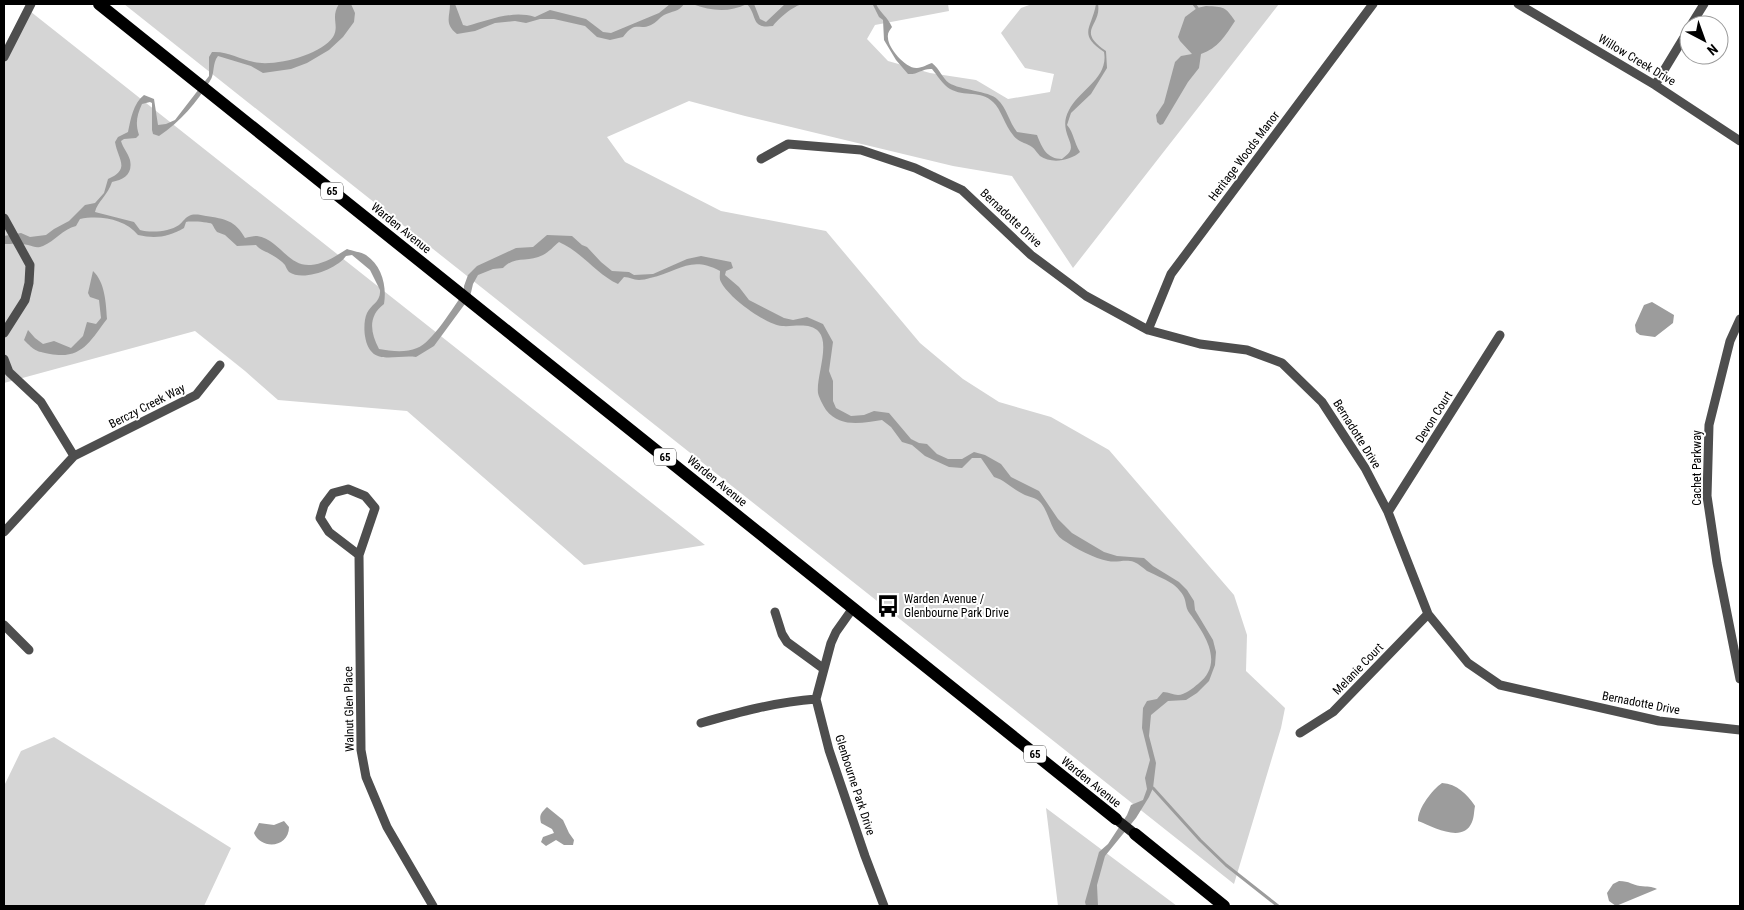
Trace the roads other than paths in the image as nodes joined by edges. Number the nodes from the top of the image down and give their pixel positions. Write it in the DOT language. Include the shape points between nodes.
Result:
graph roads {
  1 [pos="31,4"];
  2 [pos="99,4"];
  3 [pos="1373,4"];
  4 [pos="1518,4"];
  5 [pos="1704,4"];
  6 [pos="1697,15"];
  7 [pos="1679,45"];
  8 [pos="4,57"];
  9 [pos="1655,85"];
  10 [pos="1740,141"];
  11 [pos="760,159"];
  12 [pos="4,218"];
  13 [pos="1740,319"];
  14 [pos="1148,330"];
  15 [pos="4,333"];
  16 [pos="1500,335"];
  17 [pos="4,359"];
  18 [pos="220,365"];
  19 [pos="74,456"];
  20 [pos="1388,512"];
  21 [pos="4,532"];
  22 [pos="359,555"];
  23 [pos="853,608"];
  24 [pos="775,612"];
  25 [pos="1428,614"];
  26 [pos="4,625"];
  27 [pos="29,650"];
  28 [pos="824,669"];
  29 [pos="1740,679"];
  30 [pos="816,699"];
  31 [pos="701,723"];
  32 [pos="1740,730"];
  33 [pos="1300,733"];
  34 [pos="1116,819"];
  35 [pos="1135,834"];
  36 [pos="433,906"];
  37 [pos="884,906"];
  38 [pos="1224,906"];
  1 -- 8 [label="street"];
  2 -- 23 [label="main road, Warden Avenue / 65"];
  3 -- 14 [label="street, Heritage Woods Manor" via="1171,274"];
  4 -- 9 [label="street, Willow Creek Drive"];
  5 -- 6 [label="street"];
  7 -- 9 [label="street"];
  9 -- 10 [label="street, Willow Creek Drive"];
  11 -- 14 [label="street, Bernadotte Drive" via="788,144 862,150 915,168 962,190 1039,261 1086,296"];
  12 -- 15 [label="street" via="30,265 24,300"];
  13 -- 29 [label="street, Cachet Parkway" via="1730,341 1709,425 1707,496"];
  14 -- 20 [label="street, Bernadotte Drive" via="1200,344 1247,350 1282,363 1322,402 1365,468"];
  16 -- 20 [label="street, Devon Court"];
  17 -- 19 [label="street" via="9,372 41,402"];
  18 -- 19 [label="street, Berczy Creek Way" via="196,395"];
  19 -- 21 [label="street"];
  20 -- 25 [label="street, Bernadotte Drive"];
  22 -- 22 [label="street, Walnut Glen Place" via="329,532 320,518 333,493 348,488 365,496 375,508"];
  22 -- 36 [label="street, Walnut Glen Place" via="361,750 366,778 387,827"];
  23 -- 28 [label="street" via="836,632"];
  23 -- 34 [label="main road, Warden Avenue / 65"];
  24 -- 28 [label="street" via="787,642"];
  25 -- 32 [label="street, Bernadotte Drive" via="1468,662 1500,685 1659,721"];
  25 -- 33 [label="street, Melanie Court" via="1333,712"];
  26 -- 27 [label="street"];
  28 -- 30 [label="street"];
  30 -- 31 [label="street" via="759,706"];
  30 -- 37 [label="street, Glenbourne Park Drive" via="830,750"];
  34 -- 35 [label="main road, Warden Avenue / 65"];
  35 -- 38 [label="main road, Warden Avenue / 65"];
}
